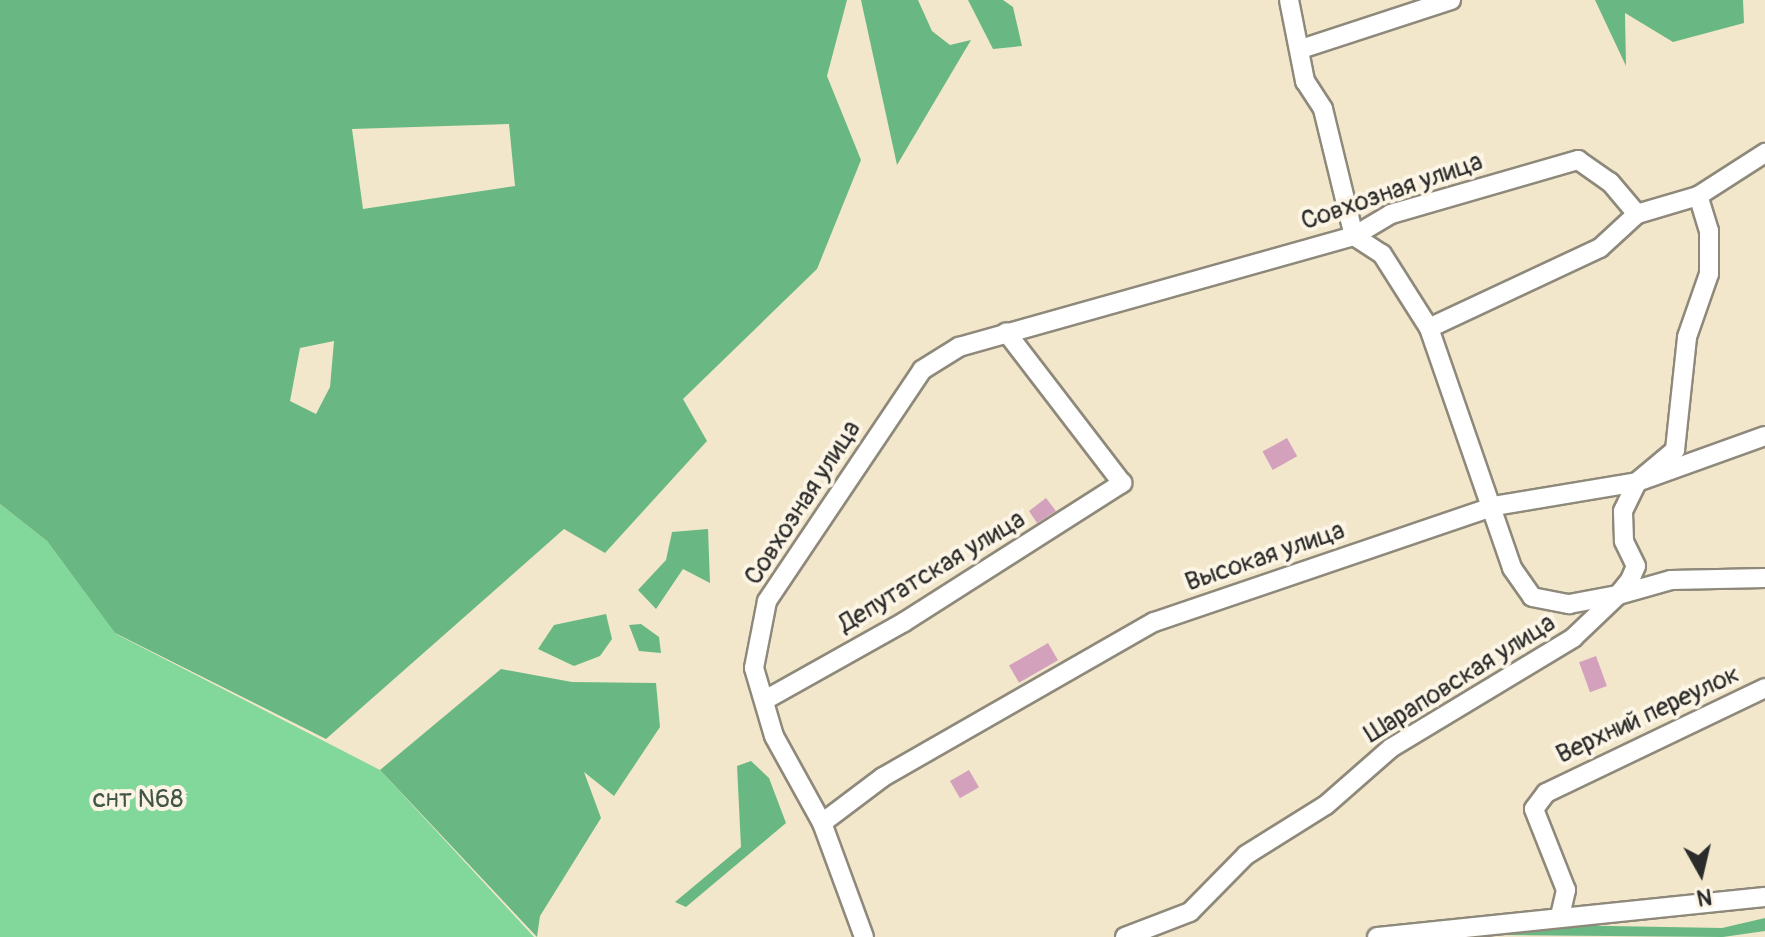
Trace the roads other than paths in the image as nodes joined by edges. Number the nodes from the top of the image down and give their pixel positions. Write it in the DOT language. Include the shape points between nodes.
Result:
graph roads {
  1 [pos="1289,0"];
  2 [pos="1451,0"];
  3 [pos="1301,49"];
  4 [pos="1765,153"];
  5 [pos="1698,196"];
  6 [pos="1637,214"];
  7 [pos="1354,236"];
  8 [pos="1429,328"];
  9 [pos="1006,332"];
  10 [pos="1765,436"];
  11 [pos="1637,482"];
  12 [pos="1494,506"];
  13 [pos="1636,566"];
  14 [pos="1765,578"];
  15 [pos="1671,580"];
  16 [pos="1618,595"];
  17 [pos="1765,688"];
  18 [pos="765,700"];
  19 [pos="822,823"];
  20 [pos="1765,897"];
  21 [pos="1560,916"];
  22 [pos="1414,935"];
  23 [pos="864,937"];
  24 [pos="1125,937"];
  25 [pos="1377,937"];
  1 -- 3 [label="street"];
  2 -- 3 [label="street"];
  3 -- 7 [label="street"];
  4 -- 5 [label="street"];
  5 -- 6 [label="street"];
  5 -- 11 [label="street" via="1709,231 1709,274 1687,337 1675,450"];
  6 -- 7 [label="street, Совхозная улица" via="1610,182 1578,160 1391,214"];
  6 -- 8 [label="street" via="1600,248"];
  7 -- 8 [label="street" via="1382,254"];
  7 -- 9 [label="street, Совхозная улица"];
  8 -- 12 [label="street"];
  9 -- 18 [label="street, Совхозная улица" via="959,347 922,370 767,601 754,668"];
  9 -- 18 [label="street, Депутатская улица" via="1122,483 904,622"];
  10 -- 11 [label="street, Высокая улица"];
  11 -- 12 [label="street, Высокая улица"];
  11 -- 13 [label="street" via="1623,511 1624,541"];
  12 -- 16 [label="street" via="1512,568 1532,597 1569,604"];
  12 -- 19 [label="street, Высокая улица" via="1154,622 883,777"];
  13 -- 15 [label="street"];
  13 -- 16 [label="street"];
  14 -- 15 [label="street, Шараповская улица"];
  15 -- 16 [label="street, Шараповская улица"];
  16 -- 24 [label="street, Шараповская улица" via="1573,638 1391,748 1326,805 1246,855 1190,912"];
  17 -- 21 [label="street, Верхний переулок" via="1546,793 1534,809 1566,890"];
  18 -- 19 [label="street, Совхозная улица" via="774,736"];
  19 -- 23 [label="street, Совхозная улица"];
  20 -- 21 [label="street"];
  21 -- 22 [label="street"];
  22 -- 25 [label="street"];
}
